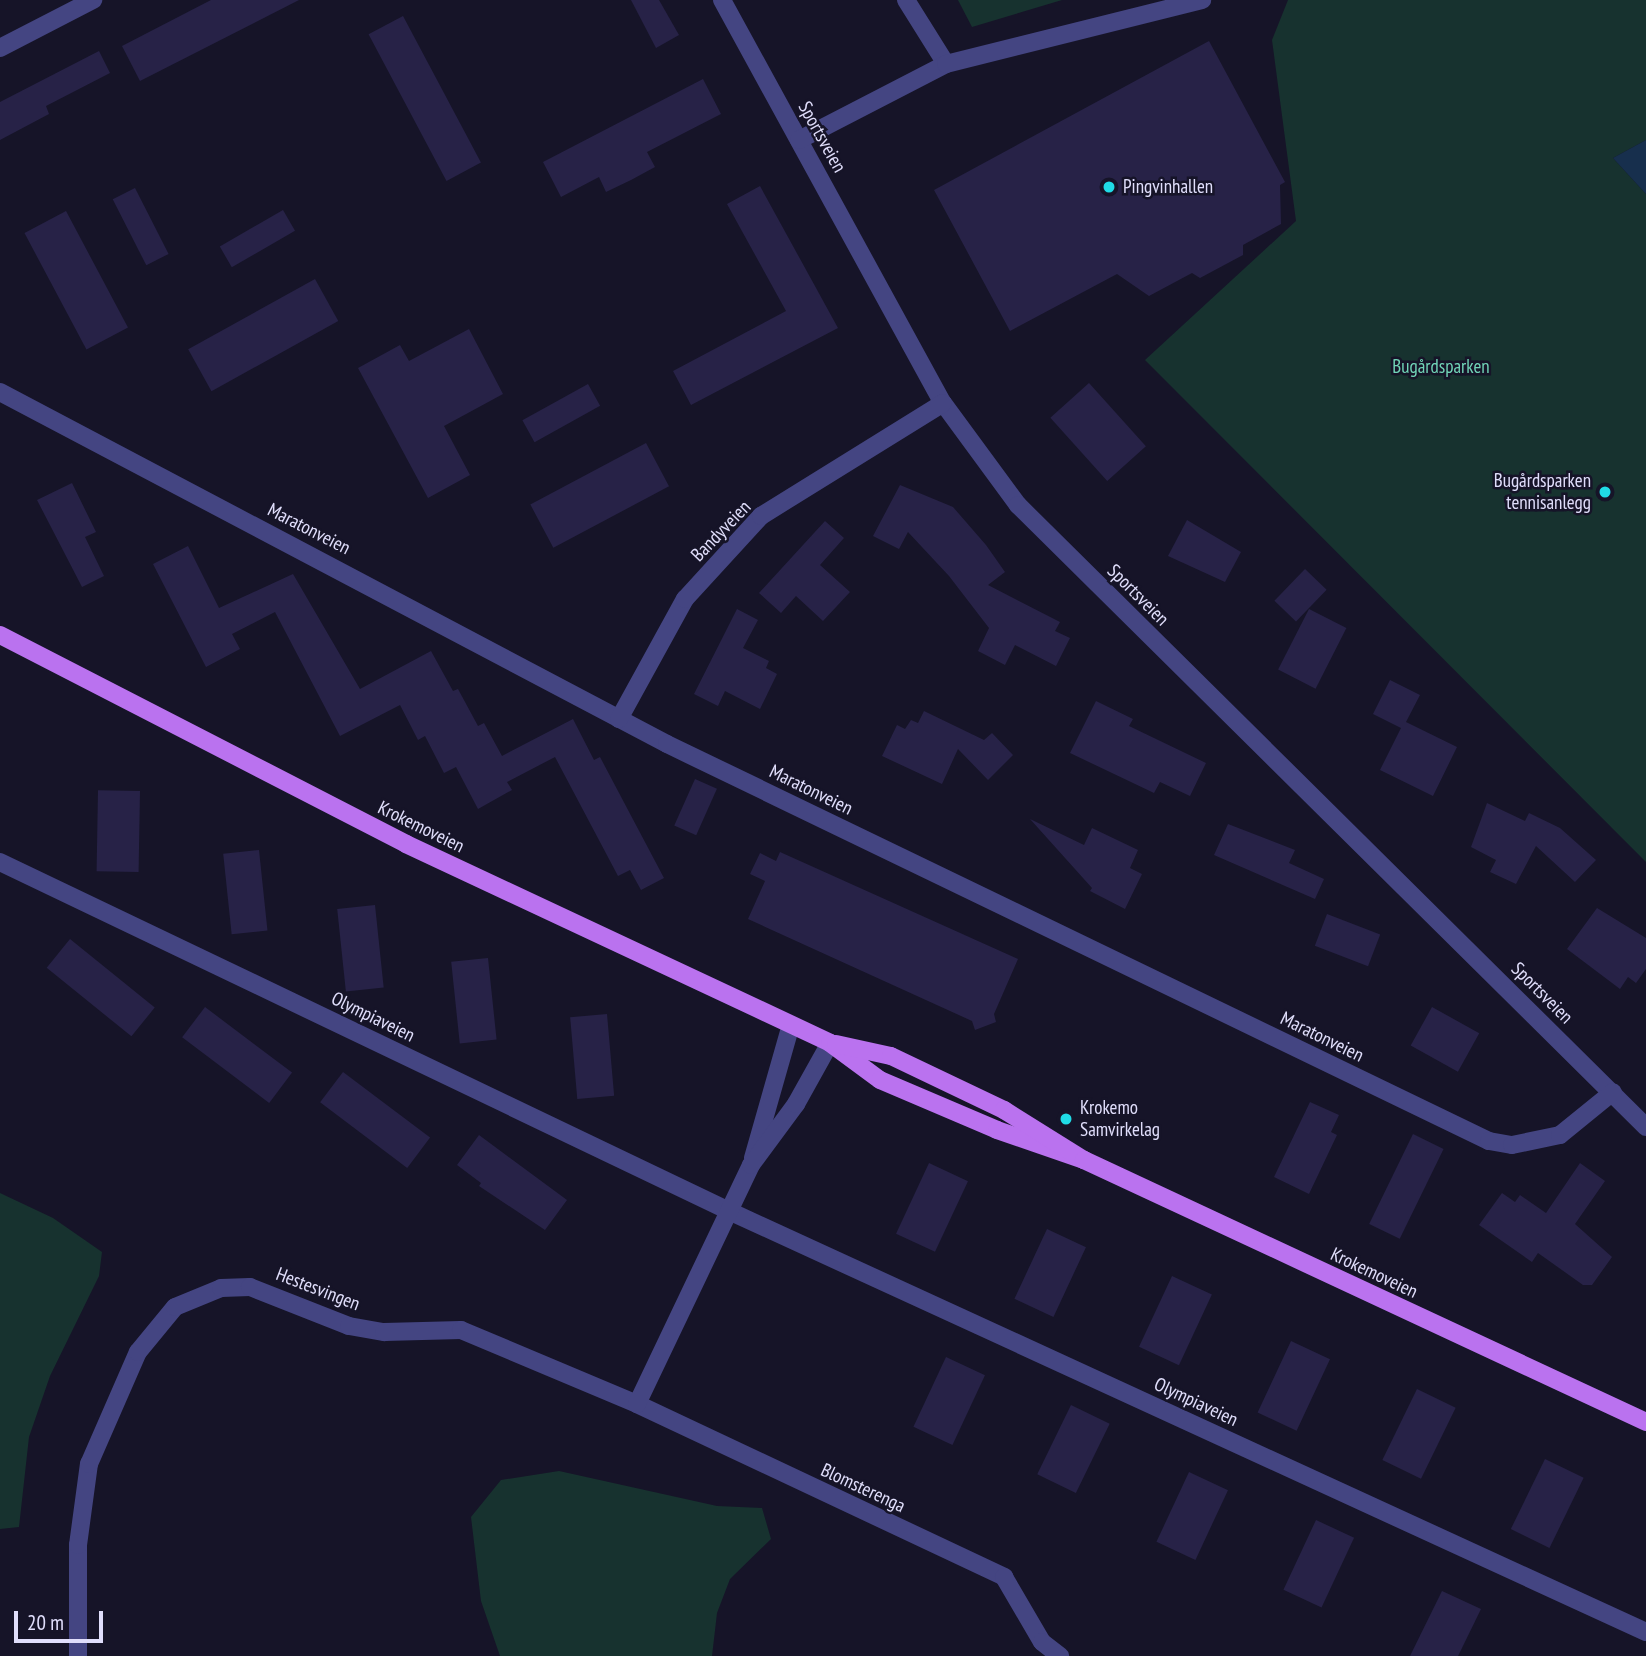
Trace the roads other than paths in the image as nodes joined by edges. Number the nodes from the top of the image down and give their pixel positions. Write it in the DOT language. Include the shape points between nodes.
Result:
graph roads {
  1 [pos="93,0"];
  2 [pos="722,0"];
  3 [pos="906,0"];
  4 [pos="1202,0"];
  5 [pos="0,48"];
  6 [pos="946,64"];
  7 [pos="799,140"];
  8 [pos="0,392"];
  9 [pos="943,403"];
  10 [pos="0,635"];
  11 [pos="618,719"];
  12 [pos="0,862"];
  13 [pos="790,1025"];
  14 [pos="830,1043"];
  15 [pos="1613,1092"];
  16 [pos="1646,1126"];
  17 [pos="1084,1160"];
  18 [pos="751,1165"];
  19 [pos="729,1211"];
  20 [pos="637,1404"];
  21 [pos="1646,1422"];
  22 [pos="1646,1632"];
  23 [pos="1039,1649"];
  24 [pos="78,1656"];
  25 [pos="1060,1656"];
  1 -- 5 [label="street"];
  2 -- 7 [label="street, Sportsveien"];
  3 -- 6 [label="street"];
  4 -- 6 [label="street"];
  6 -- 7 [label="street"];
  7 -- 9 [label="street, Sportsveien"];
  8 -- 11 [label="street, Maratonveien"];
  9 -- 11 [label="street, Bandyveien" via="761,516 685,599"];
  9 -- 15 [label="street, Sportsveien" via="1018,505"];
  10 -- 13 [label="main road, Krokemoveien" via="369,825"];
  11 -- 15 [label="street, Maratonveien" via="1489,1141 1512,1145 1560,1135"];
  12 -- 19 [label="street, Olympiaveien"];
  13 -- 14 [label="main road, Krokemoveien"];
  13 -- 18 [label="street"];
  14 -- 17 [label="main road, Krokemoveien" via="880,1080 997,1130"];
  14 -- 17 [label="main road, Krokemoveien" via="891,1056 1004,1110"];
  14 -- 18 [label="street" via="796,1104"];
  15 -- 16 [label="street, Sportsveien"];
  17 -- 21 [label="main road, Krokemoveien"];
  18 -- 19 [label="street"];
  19 -- 20 [label="street"];
  19 -- 22 [label="street, Olympiaveien"];
  20 -- 23 [label="street, Blomsterenga" via="1004,1577"];
  20 -- 24 [label="street, Hestesvingen" via="472,1333 349,1326 250,1287 194,1295 149,1335 89,1464 78,1545"];
  23 -- 25 [label="street, Blomsterenga"];
}
